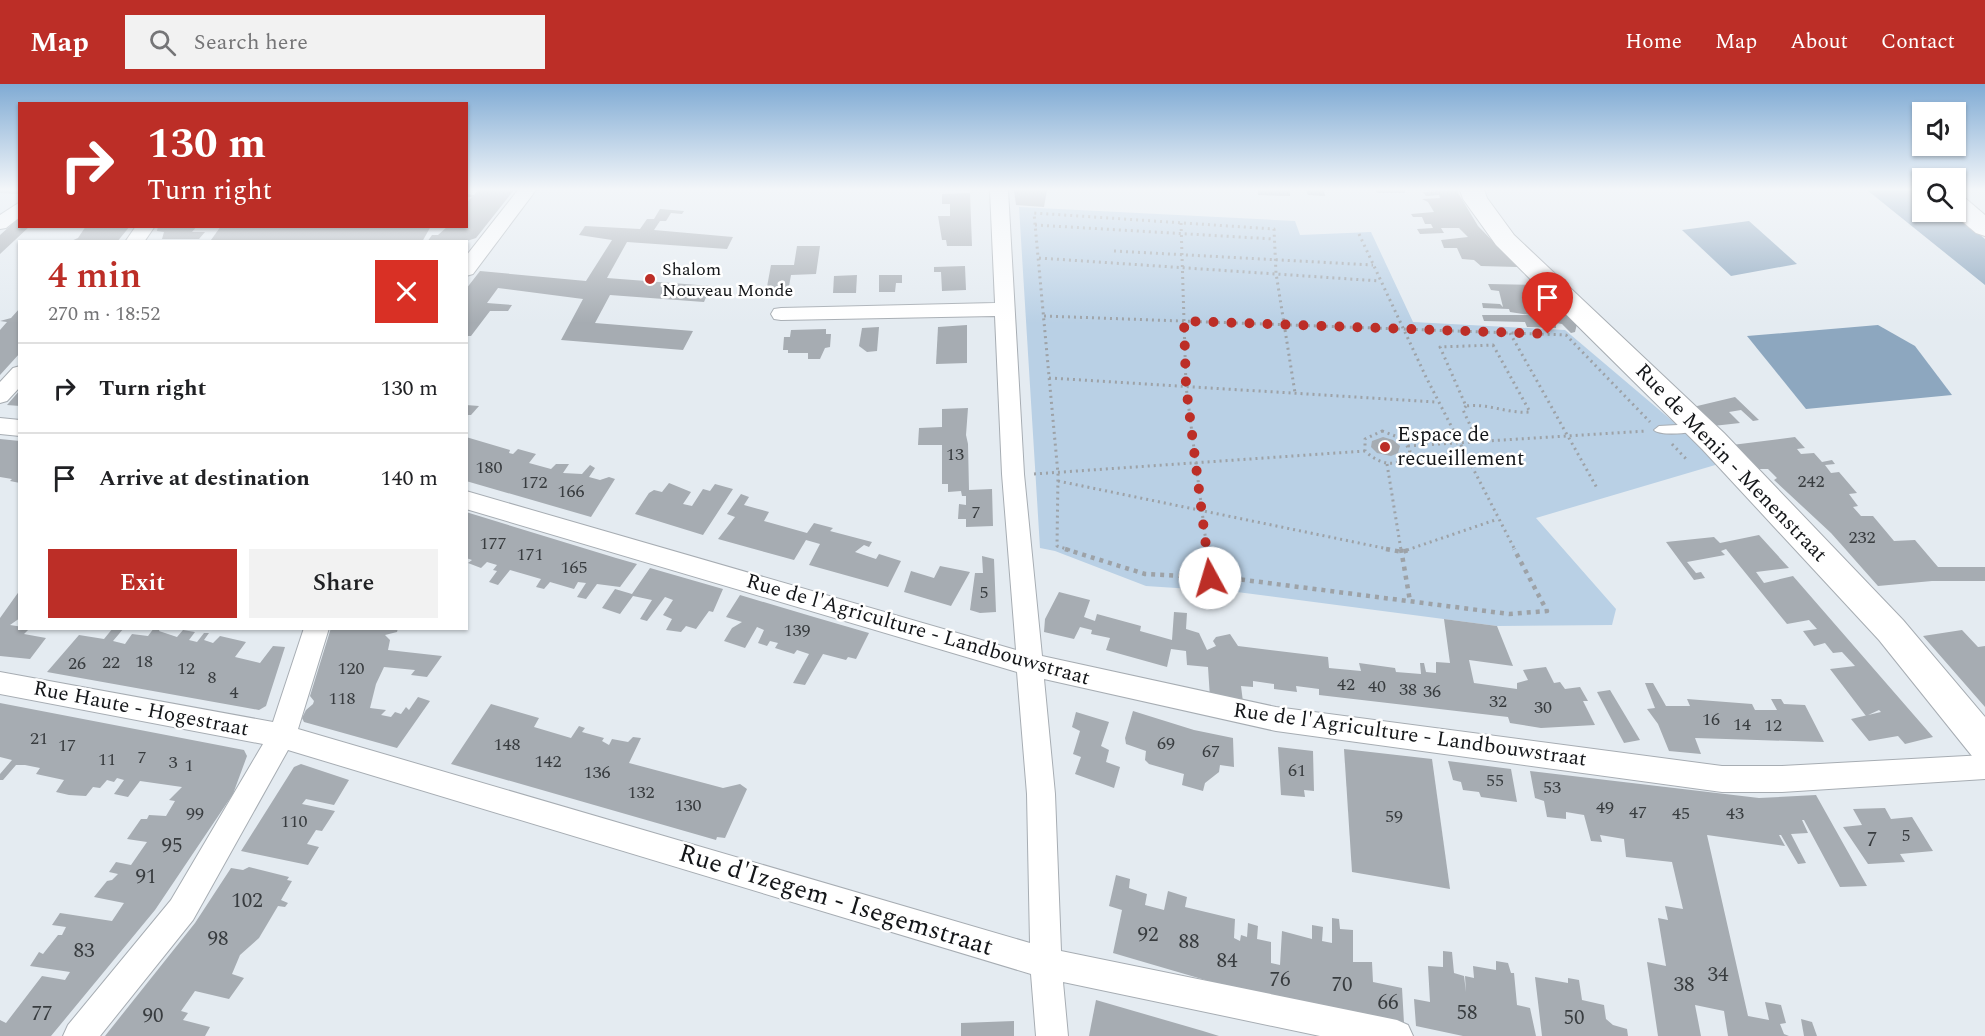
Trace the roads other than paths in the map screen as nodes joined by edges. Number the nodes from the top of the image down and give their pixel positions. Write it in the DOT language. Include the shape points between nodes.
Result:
graph roads {
  1 [pos="491,234"];
  2 [pos="1000,234"];
  3 [pos="1501,234"];
  4 [pos="470,261"];
  5 [pos="1003,309"];
  6 [pos="781,314"];
  7 [pos="18,375"];
  8 [pos="0,396"];
  9 [pos="0,426"];
  10 [pos="18,428"];
  11 [pos="1700,428"];
  12 [pos="1659,430"];
  13 [pos="468,501"];
  14 [pos="316,630"];
  15 [pos="1028,664"];
  16 [pos="0,683"];
  17 [pos="282,736"];
  18 [pos="1985,744"];
  19 [pos="1985,767"];
  20 [pos="1046,963"];
  21 [pos="78,1036"];
  22 [pos="1052,1036"];
  23 [pos="1397,1036"];
  1 -- 4 [label="street"];
  2 -- 5 [label="street"];
  3 -- 11 [label="main road, Rue de Menin - Menenstraat"];
  5 -- 6 [label="street"];
  5 -- 15 [label="street"];
  7 -- 8 [label="street"];
  9 -- 10 [label="street"];
  11 -- 12 [label="lane"];
  11 -- 18 [label="main road, Rue de Menin - Menenstraat" via="1892,630"];
  13 -- 15 [label="street, Rue de l'Agriculture - Landbouwstraat"];
  14 -- 17 [label="street"];
  15 -- 19 [label="street, Rue de l'Agriculture - Landbouwstraat" via="1276,719 1722,779"];
  15 -- 20 [label="street" via="1041,794"];
  16 -- 17 [label="street, Rue Haute - Hogestraat"];
  17 -- 20 [label="street, Rue d'Izegem - Isegemstraat"];
  17 -- 21 [label="street" via="182,910"];
  20 -- 22 [label="street"];
  20 -- 23 [label="street, Rue d'Izegem - Isegemstraat"];
}
